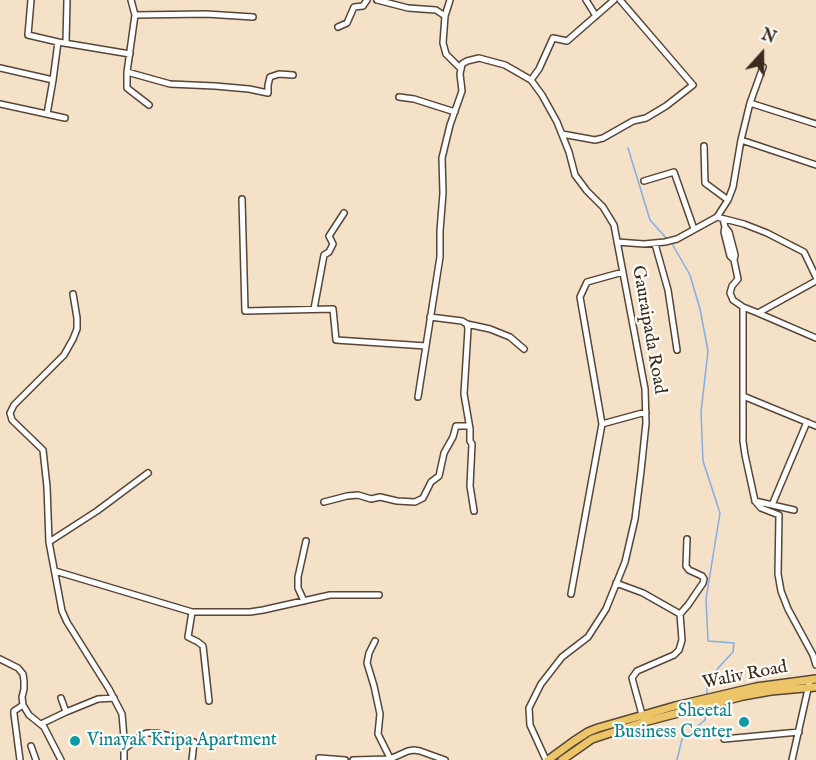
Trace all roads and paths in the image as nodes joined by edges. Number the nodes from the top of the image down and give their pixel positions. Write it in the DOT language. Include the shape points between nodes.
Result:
graph roads {
  1 [pos="30,0"];
  2 [pos="67,0"];
  3 [pos="131,0"];
  4 [pos="367,0"];
  5 [pos="377,0"];
  6 [pos="450,0"];
  7 [pos="586,0"];
  8 [pos="614,0"];
  9 [pos="620,0"];
  10 [pos="135,15"];
  11 [pos="596,15"];
  12 [pos="444,16"];
  13 [pos="253,17"];
  14 [pos="338,27"];
  15 [pos="58,42"];
  16 [pos="66,43"];
  17 [pos="130,54"];
  18 [pos="763,67"];
  19 [pos="3,68"];
  20 [pos="461,69"];
  21 [pos="127,72"];
  22 [pos="293,75"];
  23 [pos="531,80"];
  24 [pos="53,81"];
  25 [pos="399,97"];
  26 [pos="750,103"];
  27 [pos="0,104"];
  28 [pos="149,105"];
  29 [pos="455,112"];
  30 [pos="47,114"];
  31 [pos="65,118"];
  32 [pos="816,124"];
  33 [pos="562,134"];
  34 [pos="741,140"];
  35 [pos="704,146"];
  36 [pos="816,157"];
  37 [pos="815,164"];
  38 [pos="644,181"];
  39 [pos="242,199"];
  40 [pos="728,200"];
  41 [pos="344,213"];
  42 [pos="720,218"];
  43 [pos="694,228"];
  44 [pos="617,242"];
  45 [pos="655,244"];
  46 [pos="622,272"];
  47 [pos="816,277"];
  48 [pos="816,281"];
  49 [pos="72,294"];
  50 [pos="743,307"];
  51 [pos="314,309"];
  52 [pos="758,313"];
  53 [pos="430,317"];
  54 [pos="466,324"];
  55 [pos="816,338"];
  56 [pos="426,346"];
  57 [pos="524,349"];
  58 [pos="677,350"];
  59 [pos="743,396"];
  60 [pos="418,397"];
  61 [pos="646,412"];
  62 [pos="807,422"];
  63 [pos="602,424"];
  64 [pos="469,426"];
  65 [pos="816,426"];
  66 [pos="148,473"];
  67 [pos="755,501"];
  68 [pos="324,502"];
  69 [pos="772,505"];
  70 [pos="794,510"];
  71 [pos="474,511"];
  72 [pos="687,539"];
  73 [pos="306,541"];
  74 [pos="49,542"];
  75 [pos="55,571"];
  76 [pos="616,583"];
  77 [pos="571,594"];
  78 [pos="379,595"];
  79 [pos="304,601"];
  80 [pos="192,612"];
  81 [pos="680,614"];
  82 [pos="375,641"];
  83 [pos="0,659"];
  84 [pos="816,664"];
  85 [pos="813,679"];
  86 [pos="812,688"];
  87 [pos="61,698"];
  88 [pos="114,698"];
  89 [pos="209,701"];
  90 [pos="706,702"];
  91 [pos="23,705"];
  92 [pos="66,712"];
  93 [pos="643,719"];
  94 [pos="41,724"];
  95 [pos="799,732"];
  96 [pos="724,739"];
  97 [pos="31,746"];
  98 [pos="124,749"];
  99 [pos="319,758"];
  100 [pos="20,760"];
  101 [pos="36,760"];
  102 [pos="61,760"];
  103 [pos="124,760"];
  104 [pos="192,760"];
  105 [pos="345,760"];
  106 [pos="353,760"];
  107 [pos="391,760"];
  108 [pos="445,760"];
  109 [pos="547,760"];
  110 [pos="562,760"];
  111 [pos="792,760"];
  1 -- 15 [label="street" via="28,35"];
  2 -- 16 [label="street"];
  3 -- 10 [label="street"];
  4 -- 14 [label="street" via="363,6 354,7 347,23"];
  5 -- 12 [label="street" via="436,10"];
  6 -- 12 [label="street"];
  7 -- 11 [label="street"];
  8 -- 11 [label="street"];
  9 -- 33 [label="street" via="693,85 646,118 603,138"];
  10 -- 13 [label="street"];
  10 -- 17 [label="street"];
  11 -- 23 [label="street" via="567,40 553,38"];
  12 -- 20 [label="street" via="446,54"];
  15 -- 16 [label="street"];
  15 -- 24 [label="street"];
  16 -- 17 [label="street"];
  17 -- 21 [label="street"];
  18 -- 26 [label="street"];
  19 -- 24 [label="street"];
  20 -- 23 [label="street, Gauraipada Road" via="462,64 479,58 505,65"];
  20 -- 29 [label="street" via="462,92"];
  21 -- 22 [label="street" via="170,84 268,93 270,77"];
  21 -- 28 [label="street" via="127,88"];
  23 -- 33 [label="street, Gauraipada Road"];
  24 -- 30 [label="street"];
  25 -- 29 [label="street"];
  26 -- 32 [label="street"];
  26 -- 34 [label="street"];
  27 -- 30 [label="street"];
  29 -- 53 [label="street" via="442,158 440,257"];
  30 -- 31 [label="street"];
  33 -- 44 [label="street, Gauraipada Road" via="575,175 603,207 614,225"];
  34 -- 37 [label="street"];
  34 -- 40 [label="street"];
  35 -- 40 [label="street" via="705,183"];
  36 -- 37 [label="street"];
  38 -- 43 [label="street" via="674,172"];
  39 -- 51 [label="street" via="245,310"];
  40 -- 42 [label="street"];
  41 -- 51 [label="street" via="329,236 333,244 324,255"];
  42 -- 43 [label="street"];
  42 -- 47 [label="street" via="767,233 804,252"];
  42 -- 50 [label="street" via="738,279 730,293"];
  43 -- 45 [label="street" via="677,239"];
  44 -- 45 [label="street"];
  44 -- 46 [label="street, Gauraipada Road"];
  45 -- 58 [label="street" via="668,290"];
  46 -- 61 [label="street, Gauraipada Road"];
  46 -- 63 [label="street" via="587,282 580,297"];
  48 -- 52 [label="street"];
  49 -- 74 [label="street" via="77,318 73,339 64,355 10,413 12,420 43,450"];
  50 -- 52 [label="street"];
  50 -- 59 [label="street"];
  51 -- 56 [label="street" via="333,309 336,340"];
  52 -- 55 [label="street"];
  53 -- 54 [label="street"];
  53 -- 56 [label="street"];
  54 -- 57 [label="street" via="510,337"];
  54 -- 64 [label="street" via="464,394"];
  56 -- 60 [label="street"];
  59 -- 62 [label="street"];
  59 -- 67 [label="street" via="743,448"];
  61 -- 63 [label="street"];
  61 -- 76 [label="street, Gauraipada Road" via="635,519"];
  62 -- 65 [label="street"];
  62 -- 69 [label="street"];
  63 -- 77 [label="street"];
  64 -- 68 [label="street" via="456,426 439,476 419,500 358,495"];
  64 -- 71 [label="street"];
  66 -- 74 [label="street"];
  67 -- 69 [label="street"];
  67 -- 84 [label="street" via="778,515 781,591"];
  69 -- 70 [label="street"];
  72 -- 81 [label="street" via="686,566 704,579"];
  73 -- 79 [label="street" via="298,577"];
  74 -- 75 [label="street"];
  75 -- 80 [label="street"];
  75 -- 88 [label="street" via="67,622"];
  76 -- 81 [label="street"];
  76 -- 109 [label="street, Gauraipada Road" via="606,609 588,637 562,657 529,708 530,725"];
  78 -- 79 [label="street" via="330,595"];
  79 -- 80 [label="street" via="250,612"];
  80 -- 89 [label="street" via="188,637 203,646"];
  81 -- 93 [label="street" via="679,650 637,671 632,678"];
  82 -- 107 [label="street" via="367,663 380,714 378,734"];
  83 -- 91 [label="street" via="23,674"];
  85 -- 86 [label="street"];
  85 -- 90 [label="main road, Waliv Road" via="756,687"];
  86 -- 90 [label="main road, Waliv Road"];
  86 -- 95 [label="street"];
  87 -- 92 [label="street"];
  88 -- 92 [label="street" via="98,699"];
  88 -- 98 [label="street" via="122,714"];
  90 -- 93 [label="main road, Waliv Road"];
  91 -- 94 [label="street"];
  91 -- 100 [label="street" via="14,711"];
  92 -- 94 [label="street"];
  93 -- 109 [label="main road, Waliv Road" via="588,732"];
  93 -- 110 [label="main road, Waliv Road" via="592,739"];
  94 -- 102 [label="street"];
  95 -- 96 [label="street"];
  95 -- 111 [label="street"];
  97 -- 101 [label="street"];
  98 -- 103 [label="street"];
  98 -- 104 [label="street" via="147,733 157,733 194,742"];
  99 -- 105 [label="street"];
  106 -- 107 [label="street"];
  107 -- 108 [label="street" via="414,750"];
}
